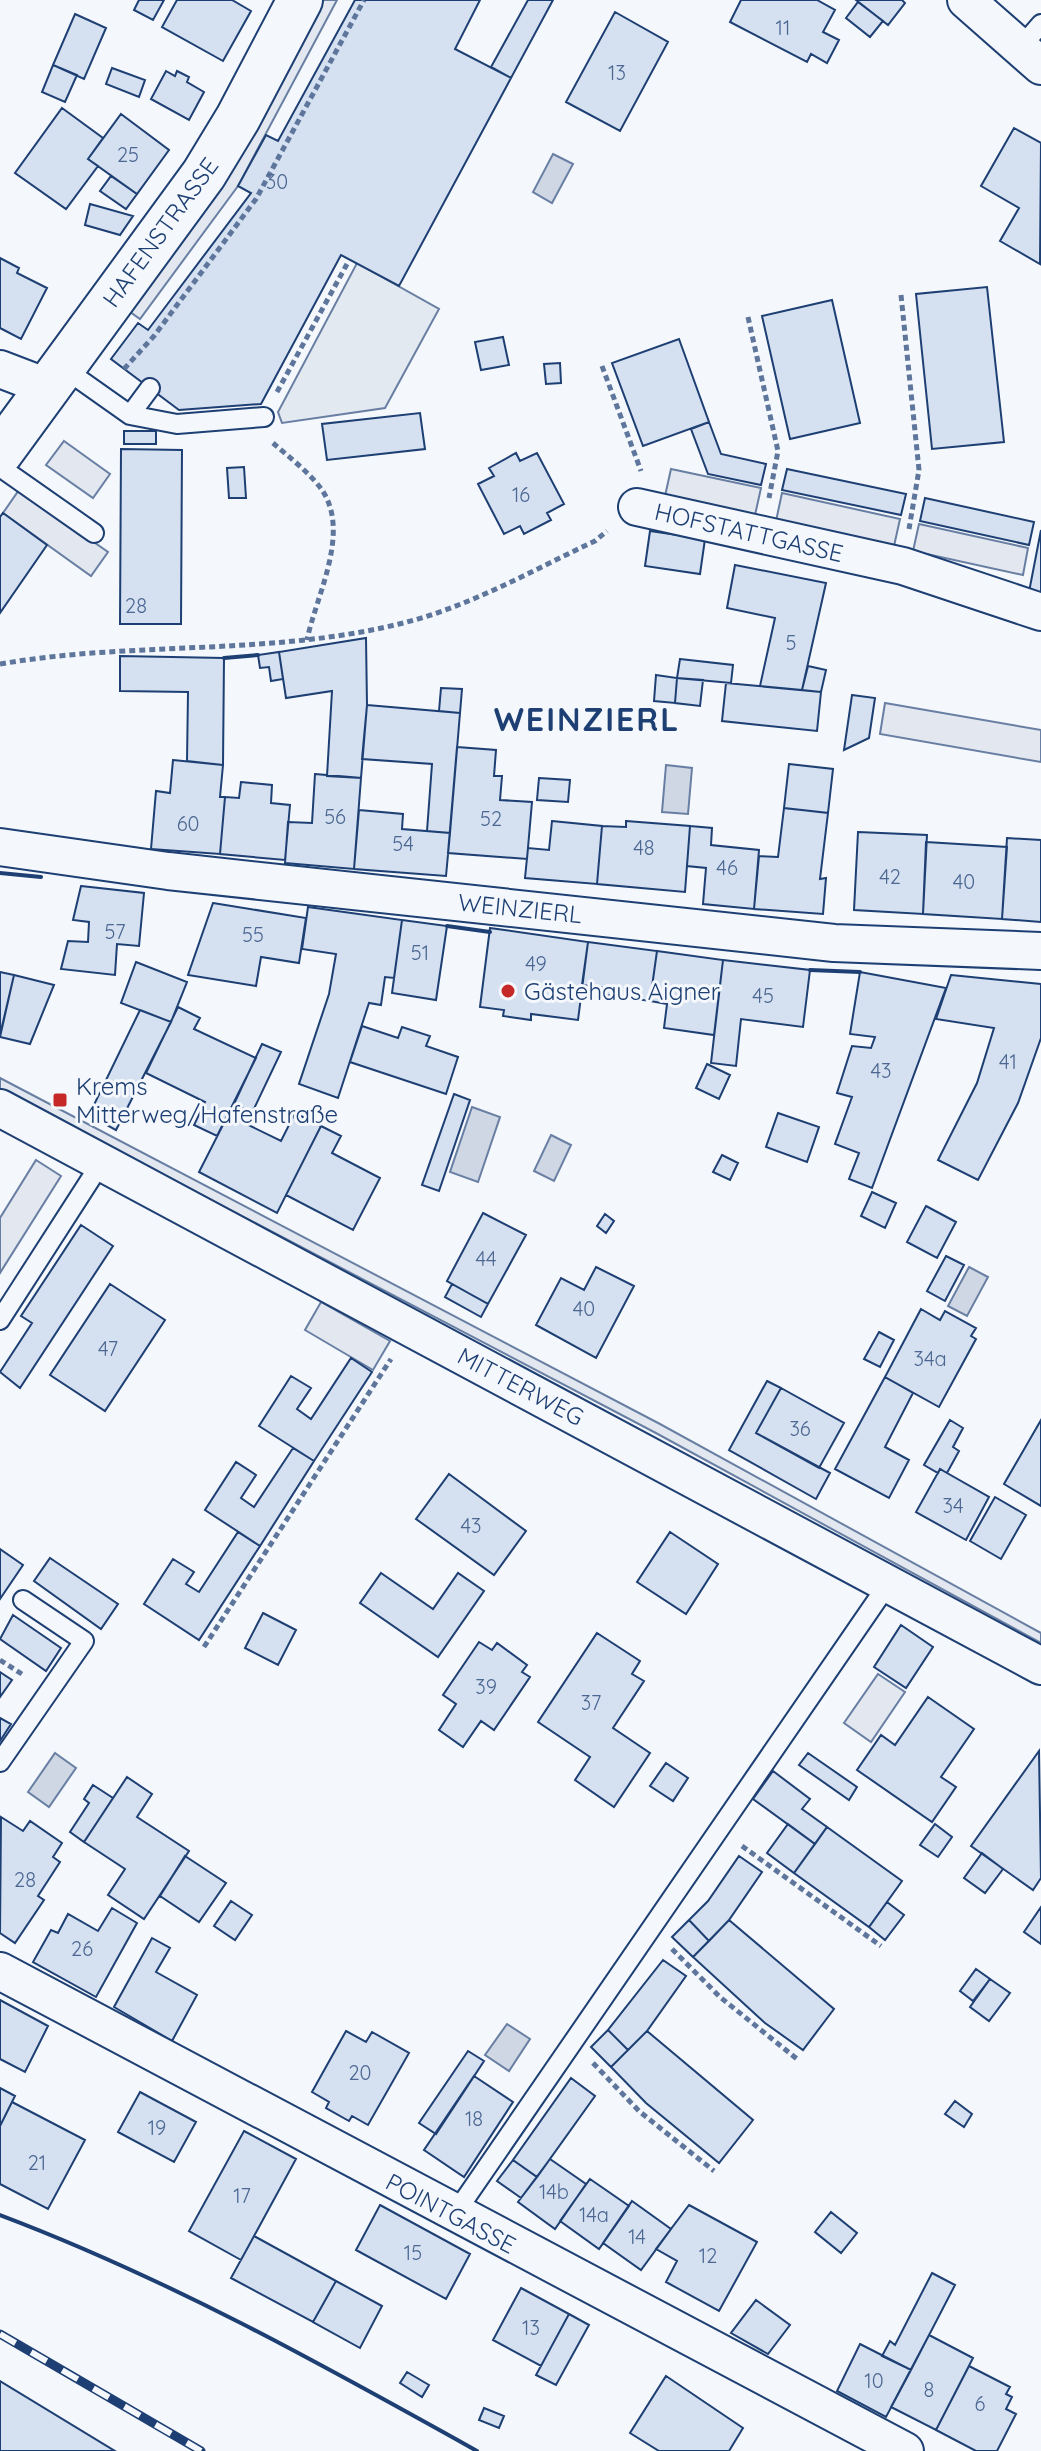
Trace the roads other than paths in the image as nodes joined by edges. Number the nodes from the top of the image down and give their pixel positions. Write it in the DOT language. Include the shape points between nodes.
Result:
graph roads {
  1 [pos="300,0"];
  2 [pos="978,4"];
  3 [pos="1034,46"];
  4 [pos="0,369"];
  5 [pos="54,377"];
  6 [pos="150,388"];
  7 [pos="130,415"];
  8 [pos="264,417"];
  9 [pos="0,453"];
  10 [pos="0,467"];
  11 [pos="637,507"];
  12 [pos="94,533"];
  13 [pos="1041,612"];
  14 [pos="0,847"];
  15 [pos="1041,951"];
  16 [pos="0,1108"];
  17 [pos="101,1163"];
  18 [pos="0,1320"];
  19 [pos="888,1584"];
  20 [pos="23,1600"];
  21 [pos="1041,1666"];
  22 [pos="0,1762"];
  23 [pos="0,1971"];
  24 [pos="454,2215"];
  25 [pos="905,2451"];
  1 -- 5 [label="street, HAFENSTRASSE" via="204,174"];
  2 -- 3 [label="street"];
  4 -- 5 [label="street"];
  5 -- 7 [label="lane"];
  5 -- 9 [label="street, HAFENSTRASSE"];
  6 -- 7 [label="lane"];
  7 -- 8 [label="lane" via="177,424"];
  10 -- 12 [label="lane"];
  11 -- 13 [label="street, HOFSTATTGASSE" via="903,566"];
  14 -- 15 [label="street, WEINZIERL" via="168,871 834,943"];
  16 -- 17 [label="street, MITTERWEG"];
  17 -- 18 [label="lane"];
  17 -- 19 [label="street, MITTERWEG"];
  19 -- 21 [label="street, MITTERWEG"];
  19 -- 24 [label="lane"];
  20 -- 22 [label="lane" via="84,1641"];
  23 -- 24 [label="street, POINTGASSE"];
  24 -- 25 [label="street, POINTGASSE"];
}
